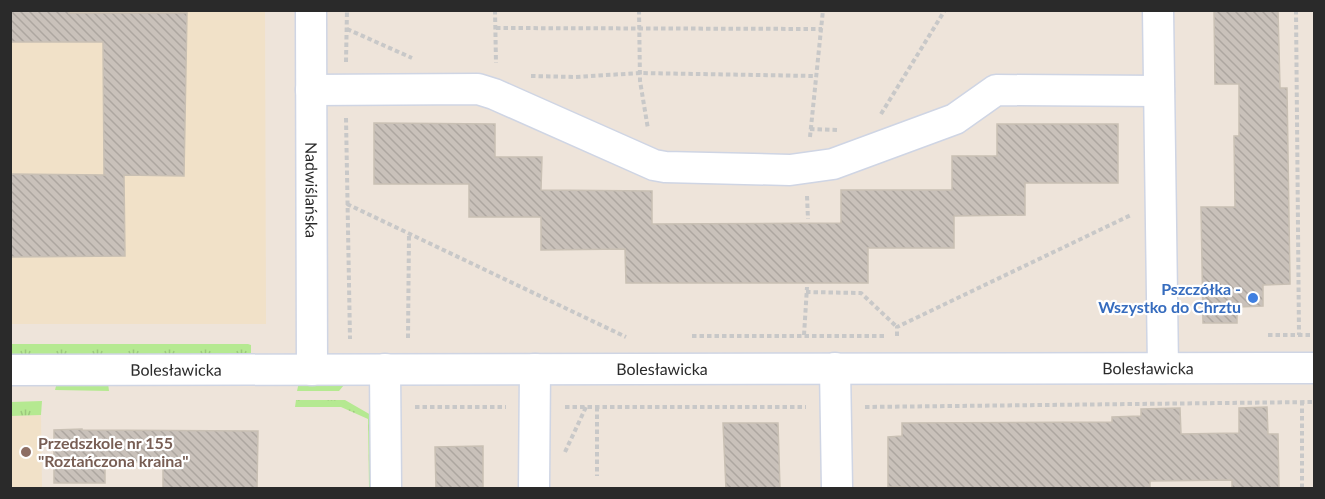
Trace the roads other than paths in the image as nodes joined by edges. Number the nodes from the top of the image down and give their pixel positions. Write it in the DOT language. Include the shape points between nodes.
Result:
graph roads {
  1 [pos="310,10"];
  2 [pos="1158,10"];
  3 [pos="311,90"];
  4 [pos="1159,91"];
  5 [pos="835,368"];
  6 [pos="1163,368"];
  7 [pos="1314,368"];
  8 [pos="385,369"];
  9 [pos="534,369"];
  10 [pos="10,370"];
  11 [pos="312,370"];
  12 [pos="386,489"];
  13 [pos="534,489"];
  14 [pos="837,489"];
  1 -- 3 [label="street, Nadwiślańska"];
  2 -- 4 [label="street"];
  3 -- 4 [label="street" via="478,89 654,165 790,170 833,164 955,119 996,90"];
  3 -- 11 [label="street, Nadwiślańska"];
  4 -- 6 [label="street"];
  5 -- 6 [label="street, Bolesławicka"];
  5 -- 9 [label="street, Bolesławicka"];
  5 -- 14 [label="street"];
  6 -- 7 [label="street, Bolesławicka"];
  8 -- 9 [label="street, Bolesławicka"];
  8 -- 11 [label="street, Bolesławicka"];
  8 -- 12 [label="street"];
  9 -- 13 [label="street"];
  10 -- 11 [label="street, Bolesławicka"];
}
